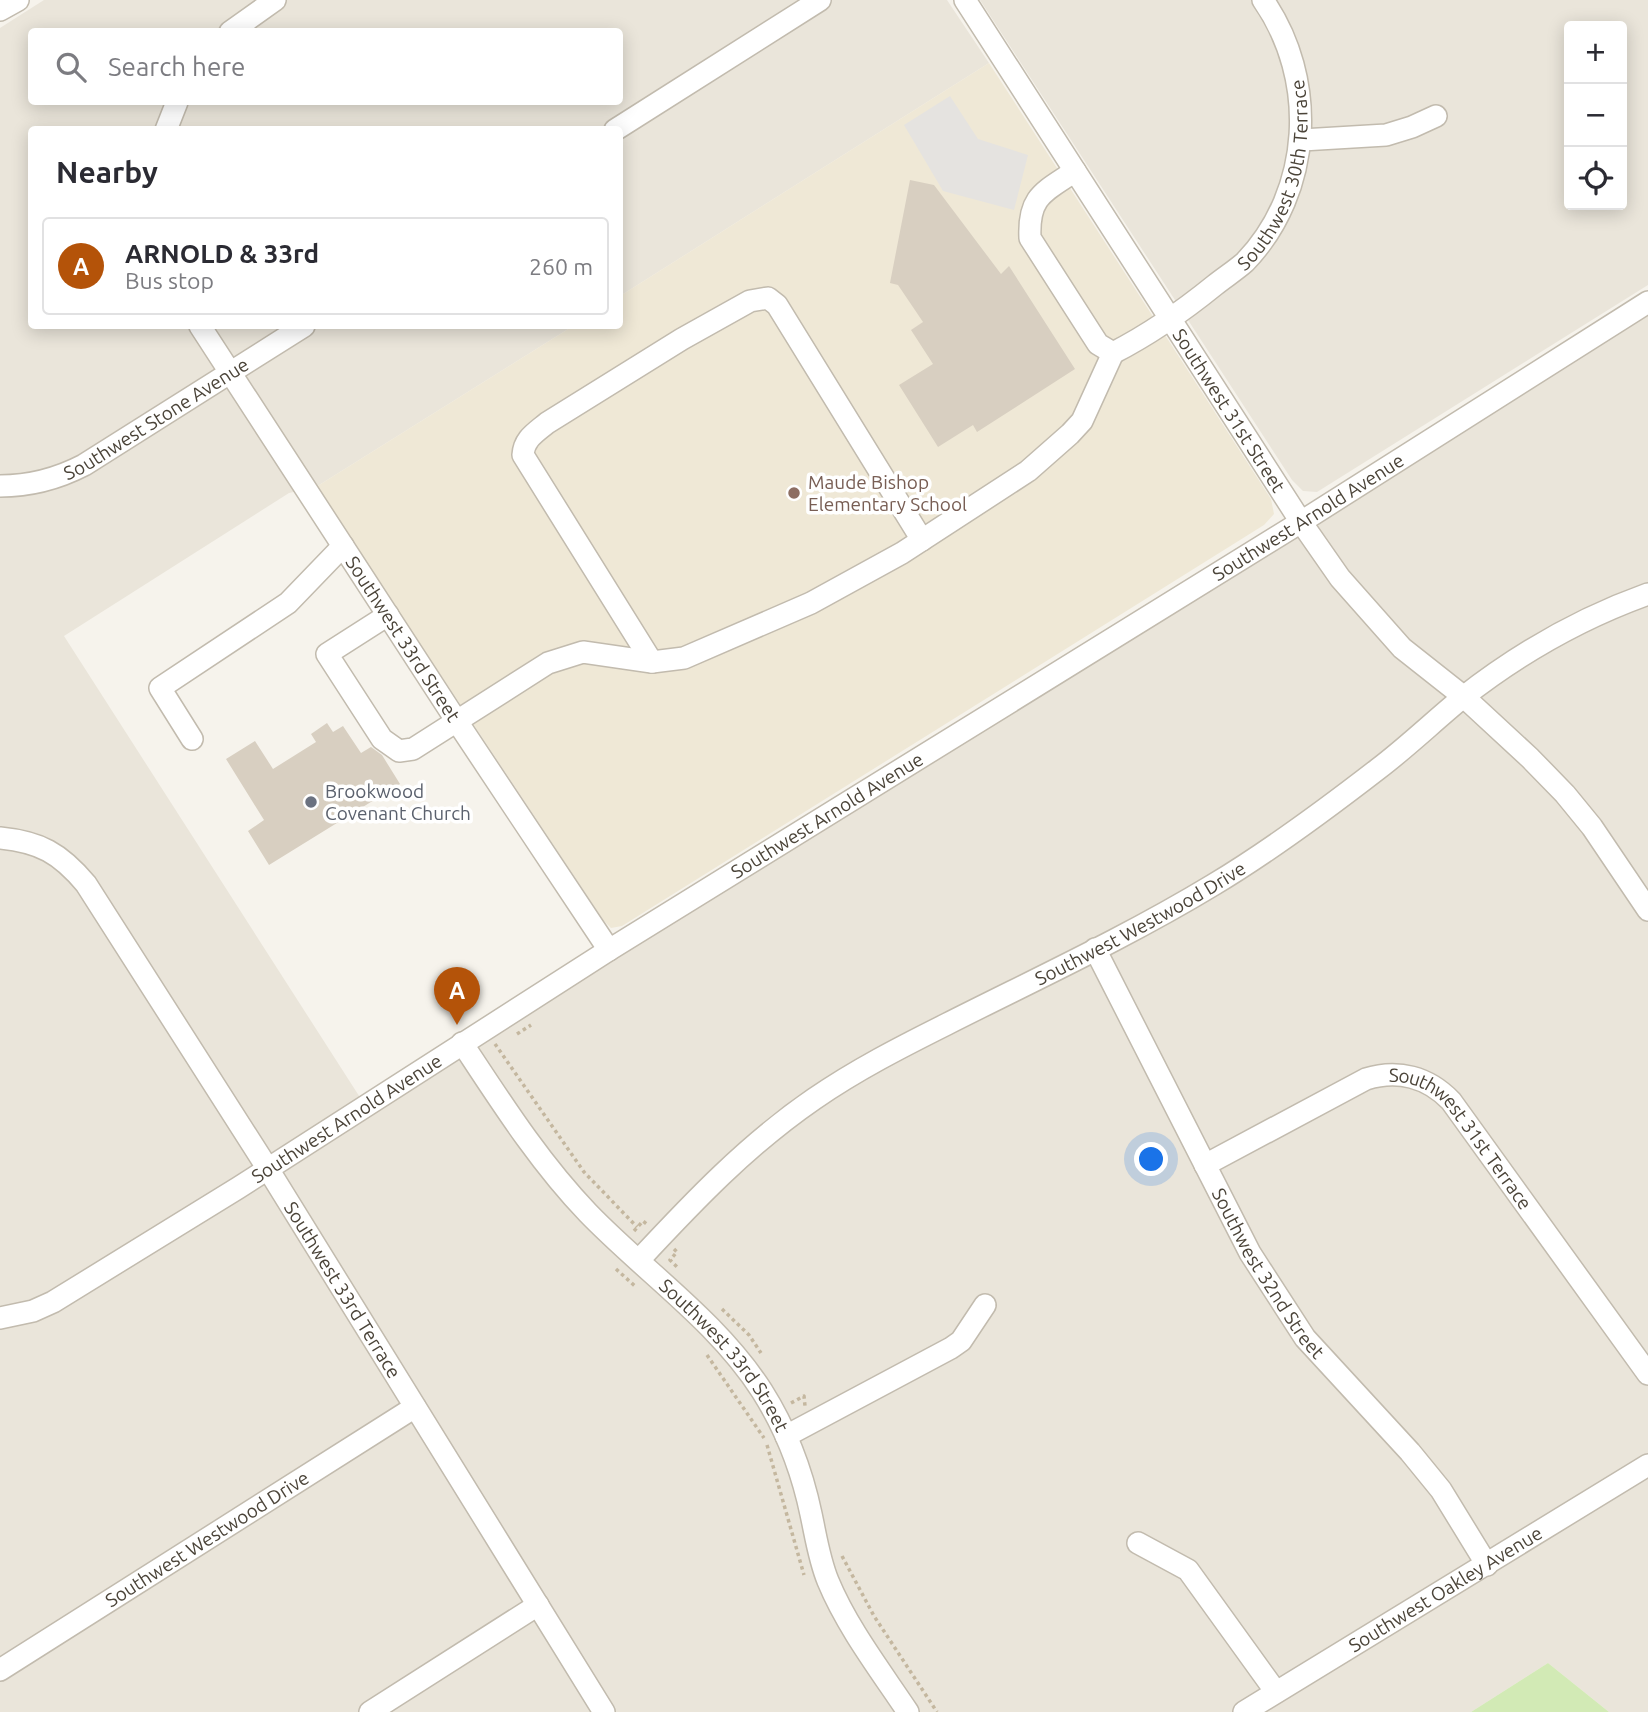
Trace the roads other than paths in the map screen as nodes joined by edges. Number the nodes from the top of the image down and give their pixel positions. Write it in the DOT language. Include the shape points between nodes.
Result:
graph roads {
  1 [pos="18,0"];
  2 [pos="275,0"];
  3 [pos="820,0"];
  4 [pos="965,0"];
  5 [pos="1263,0"];
  6 [pos="0,10"];
  7 [pos="235,28"];
  8 [pos="176,105"];
  9 [pos="1436,116"];
  10 [pos="168,126"];
  11 [pos="621,126"];
  12 [pos="1301,140"];
  13 [pos="1075,171"];
  14 [pos="1648,302"];
  15 [pos="1172,320"];
  16 [pos="202,329"];
  17 [pos="299,329"];
  18 [pos="1113,353"];
  19 [pos="230,372"];
  20 [pos="0,486"];
  21 [pos="1301,522"];
  22 [pos="922,540"];
  23 [pos="343,546"];
  24 [pos="1648,594"];
  25 [pos="388,615"];
  26 [pos="652,662"];
  27 [pos="1464,697"];
  28 [pos="456,720"];
  29 [pos="192,739"];
  30 [pos="0,838"];
  31 [pos="1648,910"];
  32 [pos="1095,948"];
  33 [pos="609,950"];
  34 [pos="463,1043"];
  35 [pos="1205,1165"];
  36 [pos="268,1169"];
  37 [pos="639,1260"];
  38 [pos="985,1305"];
  39 [pos="0,1318"];
  40 [pos="1648,1374"];
  41 [pos="415,1407"];
  42 [pos="786,1436"];
  43 [pos="1648,1465"];
  44 [pos="1138,1543"];
  45 [pos="1487,1565"];
  46 [pos="538,1605"];
  47 [pos="0,1670"];
  48 [pos="1276,1692"];
  49 [pos="370,1712"];
  50 [pos="604,1712"];
  51 [pos="908,1712"];
  52 [pos="1244,1712"];
  1 -- 6 [label="street"];
  2 -- 7 [label="street"];
  3 -- 11 [label="street"];
  4 -- 13 [label="street, Southwest 31st Street"];
  5 -- 12 [label="street, Southwest 30th Terrace" via="1287,44 1296,75"];
  8 -- 10 [label="street"];
  9 -- 12 [label="street" via="1386,135"];
  12 -- 15 [label="street, Southwest 30th Terrace" via="1292,181 1267,232 1245,262"];
  13 -- 15 [label="street, Southwest 31st Street"];
  13 -- 18 [label="street" via="1036,199 1029,219 1030,238 1098,344"];
  14 -- 21 [label="street, Southwest Arnold Avenue"];
  15 -- 18 [label="street, Southwest 30th Terrace"];
  15 -- 21 [label="street, Southwest 31st Street"];
  16 -- 19 [label="street, Southwest 33rd Street"];
  17 -- 19 [label="street, Southwest Stone Avenue"];
  18 -- 22 [label="street" via="1082,421 1070,434 1028,471"];
  19 -- 20 [label="street, Southwest Stone Avenue" via="70,472 34,484"];
  19 -- 23 [label="street, Southwest 33rd Street"];
  21 -- 27 [label="street, Southwest 31st Street" via="1340,578 1402,648"];
  21 -- 33 [label="street, Southwest Arnold Avenue"];
  22 -- 26 [label="street" via="811,603 684,658"];
  22 -- 26 [label="street" via="777,305 768,298 750,300 547,423 527,439 523,450"];
  23 -- 25 [label="street, Southwest 33rd Street"];
  23 -- 29 [label="street" via="288,603 160,688"];
  24 -- 27 [label="street, Southwest Westwood Drive" via="1550,639"];
  25 -- 28 [label="street, Southwest 33rd Street"];
  25 -- 28 [label="street" via="327,654 382,739 399,751 413,750"];
  26 -- 28 [label="street" via="583,652 548,663"];
  27 -- 31 [label="street, Southwest 31st Street" via="1565,794"];
  27 -- 32 [label="street, Southwest Westwood Drive" via="1303,825 1213,885"];
  28 -- 33 [label="street, Southwest 33rd Street"];
  30 -- 36 [label="street, Southwest 33rd Terrace" via="29,842 57,855 86,884"];
  32 -- 35 [label="street, Southwest 32nd Street"];
  32 -- 37 [label="street, Southwest Westwood Drive" via="814,1098 745,1152"];
  33 -- 34 [label="street, Southwest Arnold Avenue"];
  34 -- 36 [label="street, Southwest Arnold Avenue"];
  34 -- 37 [label="street, Southwest 33rd Street" via="547,1166 589,1214"];
  35 -- 40 [label="street, Southwest 31st Terrace" via="1366,1079 1390,1074 1422,1080 1451,1101"];
  35 -- 45 [label="street, Southwest 32nd Street" via="1250,1253 1305,1338 1441,1490"];
  36 -- 39 [label="street, Southwest Arnold Avenue" via="53,1302"];
  36 -- 41 [label="street, Southwest 33rd Terrace"];
  37 -- 42 [label="street, Southwest 33rd Street" via="722,1339 763,1392"];
  38 -- 42 [label="street" via="951,1348"];
  41 -- 46 [label="street, Southwest 33rd Terrace"];
  41 -- 47 [label="street, Southwest Westwood Drive"];
  42 -- 51 [label="street, Southwest 33rd Street" via="801,1475 828,1582"];
  43 -- 45 [label="street, Southwest Oakley Avenue"];
  44 -- 48 [label="street" via="1188,1570"];
  45 -- 48 [label="street, Southwest Oakley Avenue"];
  46 -- 49 [label="street"];
  46 -- 50 [label="street, Southwest 33rd Terrace"];
  48 -- 52 [label="street, Southwest Oakley Avenue"];
}
